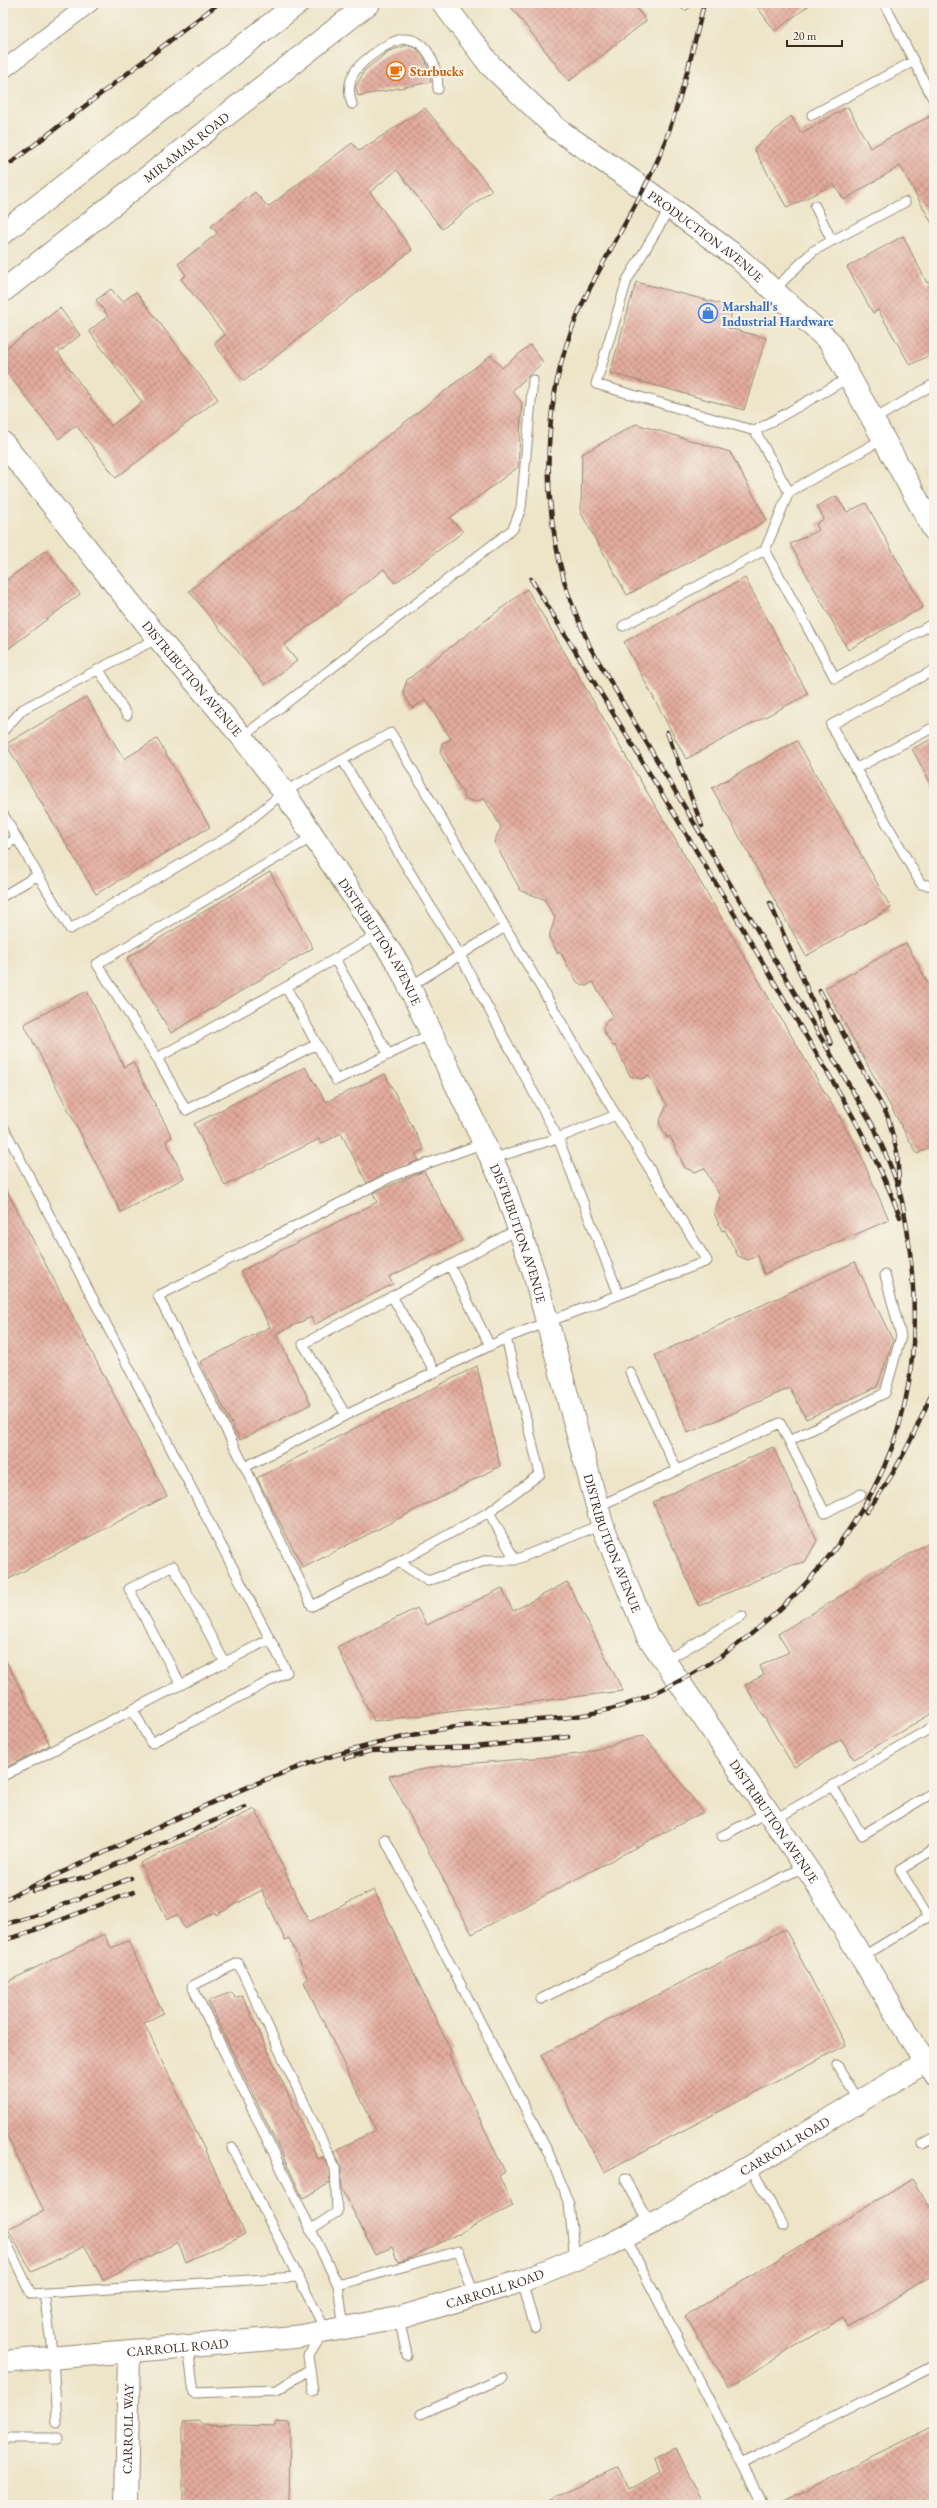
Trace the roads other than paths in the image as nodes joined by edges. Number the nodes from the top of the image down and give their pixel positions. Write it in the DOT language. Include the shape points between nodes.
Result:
graph roads {
  1 [pos="298,3"];
  2 [pos="369,3"];
  3 [pos="442,3"];
  4 [pos="884,3"];
  5 [pos="81,5"];
  6 [pos="914,61"];
  7 [pos="3,70"];
  8 [pos="438,89"];
  9 [pos="934,101"];
  10 [pos="352,104"];
  11 [pos="812,115"];
  12 [pos="905,202"];
  13 [pos="815,206"];
  14 [pos="670,208"];
  15 [pos="3,233"];
  16 [pos="832,241"];
  17 [pos="3,291"];
  18 [pos="773,291"];
  19 [pos="850,377"];
  20 [pos="533,380"];
  21 [pos="934,384"];
  22 [pos="873,420"];
  23 [pos="755,431"];
  24 [pos="883,439"];
  25 [pos="3,443"];
  26 [pos="789,492"];
  27 [pos="934,530"];
  28 [pos="765,550"];
  29 [pos="934,623"];
  30 [pos="623,626"];
  31 [pos="158,638"];
  32 [pos="99,670"];
  33 [pos="934,670"];
  34 [pos="127,715"];
  35 [pos="934,726"];
  36 [pos="3,731"];
  37 [pos="242,737"];
  38 [pos="343,761"];
  39 [pos="855,769"];
  40 [pos="284,792"];
  41 [pos="3,814"];
  42 [pos="314,836"];
  43 [pos="17,838"];
  44 [pos="3,847"];
  45 [pos="38,875"];
  46 [pos="934,886"];
  47 [pos="3,896"];
  48 [pos="505,928"];
  49 [pos="378,934"];
  50 [pos="461,957"];
  51 [pos="334,959"];
  52 [pos="286,987"];
  53 [pos="409,987"];
  54 [pos="431,1034"];
  55 [pos="317,1044"];
  56 [pos="389,1055"];
  57 [pos="157,1058"];
  58 [pos="616,1115"];
  59 [pos="3,1126"];
  60 [pos="558,1138"];
  61 [pos="487,1151"];
  62 [pos="518,1229"];
  63 [pos="450,1266"];
  64 [pos="886,1275"];
  65 [pos="619,1295"];
  66 [pos="392,1296"];
  67 [pos="547,1323"];
  68 [pos="506,1338"];
  69 [pos="490,1346"];
  70 [pos="435,1372"];
  71 [pos="630,1372"];
  72 [pos="346,1414"];
  73 [pos="789,1441"];
  74 [pos="245,1467"];
  75 [pos="678,1470"];
  76 [pos="861,1494"];
  77 [pos="489,1512"];
  78 [pos="600,1515"];
  79 [pos="515,1560"];
  80 [pos="399,1562"];
  81 [pos="742,1616"];
  82 [pos="270,1639"];
  83 [pos="665,1661"];
  84 [pos="225,1663"];
  85 [pos="181,1685"];
  86 [pos="133,1710"];
  87 [pos="934,1726"];
  88 [pos="3,1776"];
  89 [pos="832,1786"];
  90 [pos="934,1792"];
  91 [pos="771,1816"];
  92 [pos="722,1836"];
  93 [pos="385,1839"];
  94 [pos="934,1849"];
  95 [pos="805,1866"];
  96 [pos="862,1957"];
  97 [pos="540,1999"];
  98 [pos="931,2065"];
  99 [pos="837,2066"];
  100 [pos="859,2101"];
  101 [pos="934,2138"];
  102 [pos="923,2144"];
  103 [pos="232,2148"];
  104 [pos="750,2166"];
  105 [pos="625,2179"];
  106 [pos="650,2224"];
  107 [pos="783,2226"];
  108 [pos="310,2230"];
  109 [pos="3,2235"];
  110 [pos="625,2236"];
  111 [pos="575,2259"];
  112 [pos="298,2277"];
  113 [pos="522,2281"];
  114 [pos="338,2285"];
  115 [pos="44,2293"];
  116 [pos="474,2295"];
  117 [pos="399,2318"];
  118 [pos="535,2328"];
  119 [pos="335,2330"];
  120 [pos="188,2347"];
  121 [pos="129,2352"];
  122 [pos="407,2355"];
  123 [pos="53,2358"];
  124 [pos="3,2362"];
  125 [pos="934,2366"];
  126 [pos="310,2369"];
  127 [pos="503,2378"];
  128 [pos="313,2391"];
  129 [pos="421,2414"];
  130 [pos="57,2422"];
  131 [pos="3,2438"];
  132 [pos="58,2438"];
  133 [pos="742,2464"];
  134 [pos="126,2505"];
  135 [pos="763,2505"];
  1 -- 15 [label="street"];
  2 -- 17 [label="street, MIRAMAR ROAD"];
  3 -- 14 [label="street, PRODUCTION AVENUE" via="490,65 557,129"];
  4 -- 6 [label="lane"];
  5 -- 7 [label="street"];
  6 -- 9 [label="lane"];
  6 -- 11 [label="lane"];
  8 -- 10 [label="lane" via="434,62 416,42 400,40 384,47 356,71 350,86"];
  12 -- 16 [label="lane"];
  13 -- 16 [label="lane"];
  14 -- 18 [label="street, PRODUCTION AVENUE" via="737,257"];
  14 -- 23 [label="lane" via="627,280 596,384"];
  16 -- 18 [label="lane" via="813,251"];
  18 -- 19 [label="street, PRODUCTION AVENUE" via="830,342"];
  19 -- 22 [label="street, PRODUCTION AVENUE"];
  19 -- 23 [label="lane"];
  20 -- 37 [label="lane" via="521,508 513,529"];
  21 -- 22 [label="lane"];
  22 -- 24 [label="street, PRODUCTION AVENUE"];
  23 -- 26 [label="lane"];
  24 -- 26 [label="lane"];
  24 -- 27 [label="street, PRODUCTION AVENUE"];
  25 -- 31 [label="street, DISTRIBUTION AVENUE"];
  26 -- 28 [label="lane"];
  28 -- 29 [label="lane" via="835,678"];
  28 -- 30 [label="lane"];
  31 -- 32 [label="lane"];
  31 -- 37 [label="street, DISTRIBUTION AVENUE"];
  32 -- 34 [label="lane"];
  32 -- 36 [label="lane" via="23,709"];
  33 -- 39 [label="lane" via="831,725"];
  35 -- 39 [label="lane"];
  37 -- 40 [label="street, DISTRIBUTION AVENUE"];
  38 -- 40 [label="lane"];
  38 -- 48 [label="lane" via="391,733"];
  38 -- 50 [label="lane"];
  39 -- 46 [label="lane" via="921,884"];
  40 -- 42 [label="street, DISTRIBUTION AVENUE"];
  40 -- 45 [label="lane" via="236,832 70,928"];
  41 -- 43 [label="lane"];
  42 -- 49 [label="street, DISTRIBUTION AVENUE"];
  42 -- 57 [label="lane" via="97,964"];
  43 -- 44 [label="lane"];
  43 -- 45 [label="lane"];
  45 -- 47 [label="lane"];
  48 -- 50 [label="lane"];
  48 -- 58 [label="lane"];
  49 -- 51 [label="lane"];
  49 -- 53 [label="street, DISTRIBUTION AVENUE"];
  50 -- 53 [label="lane"];
  50 -- 60 [label="lane"];
  51 -- 52 [label="lane"];
  51 -- 56 [label="lane"];
  52 -- 55 [label="lane"];
  52 -- 57 [label="lane"];
  53 -- 54 [label="street, DISTRIBUTION AVENUE"];
  54 -- 56 [label="lane"];
  54 -- 61 [label="street, DISTRIBUTION AVENUE"];
  55 -- 56 [label="lane" via="336,1080"];
  55 -- 57 [label="lane" via="186,1110"];
  58 -- 60 [label="lane"];
  58 -- 65 [label="lane" via="707,1261"];
  59 -- 82 [label="lane"];
  60 -- 61 [label="lane"];
  60 -- 65 [label="lane"];
  61 -- 62 [label="street, DISTRIBUTION AVENUE" via="503,1183"];
  61 -- 74 [label="lane" via="393,1176 158,1296"];
  62 -- 63 [label="lane"];
  62 -- 67 [label="street, DISTRIBUTION AVENUE"];
  63 -- 66 [label="lane"];
  63 -- 69 [label="lane"];
  64 -- 73 [label="lane" via="901,1336 885,1393"];
  65 -- 67 [label="lane"];
  66 -- 70 [label="lane"];
  66 -- 72 [label="lane" via="303,1344"];
  67 -- 68 [label="lane"];
  67 -- 78 [label="street, DISTRIBUTION AVENUE"];
  68 -- 69 [label="lane"];
  68 -- 77 [label="lane" via="540,1474"];
  69 -- 70 [label="lane"];
  70 -- 72 [label="lane"];
  71 -- 75 [label="lane"];
  72 -- 74 [label="lane"];
  73 -- 75 [label="lane" via="780,1423"];
  73 -- 76 [label="lane" via="825,1513"];
  74 -- 80 [label="lane" via="312,1606"];
  75 -- 78 [label="lane"];
  77 -- 79 [label="lane"];
  77 -- 80 [label="lane"];
  78 -- 79 [label="lane"];
  78 -- 83 [label="street, DISTRIBUTION AVENUE" via="647,1635"];
  79 -- 80 [label="lane" via="487,1560 428,1581"];
  81 -- 83 [label="lane"];
  82 -- 84 [label="lane"];
  82 -- 86 [label="lane" via="288,1672 151,1743"];
  83 -- 91 [label="street, DISTRIBUTION AVENUE"];
  84 -- 85 [label="lane"];
  84 -- 85 [label="lane" via="173,1566 129,1590"];
  85 -- 86 [label="lane"];
  86 -- 88 [label="lane"];
  87 -- 89 [label="lane"];
  89 -- 90 [label="lane" via="862,1835"];
  89 -- 91 [label="lane"];
  91 -- 92 [label="lane"];
  91 -- 95 [label="street, DISTRIBUTION AVENUE"];
  93 -- 111 [label="lane" via="549,2154 569,2204"];
  94 -- 96 [label="lane" via="900,1870 928,1917"];
  95 -- 96 [label="street, DISTRIBUTION AVENUE"];
  95 -- 97 [label="lane"];
  96 -- 98 [label="street, DISTRIBUTION AVENUE"];
  98 -- 100 [label="street, CARROLL ROAD"];
  99 -- 100 [label="lane"];
  100 -- 104 [label="street, CARROLL ROAD"];
  101 -- 102 [label="lane"];
  103 -- 112 [label="lane"];
  104 -- 106 [label="street, CARROLL ROAD"];
  104 -- 107 [label="lane"];
  105 -- 106 [label="lane"];
  106 -- 110 [label="street, CARROLL ROAD"];
  108 -- 108 [label="lane" via="192,1986 238,1963 335,2168 336,2212"];
  108 -- 114 [label="lane"];
  109 -- 115 [label="lane" via="31,2294"];
  110 -- 111 [label="street, CARROLL ROAD"];
  110 -- 133 [label="lane"];
  111 -- 113 [label="street, CARROLL ROAD"];
  112 -- 115 [label="lane"];
  112 -- 119 [label="lane"];
  113 -- 116 [label="street, CARROLL ROAD"];
  113 -- 118 [label="lane"];
  114 -- 116 [label="lane" via="459,2251"];
  114 -- 119 [label="lane"];
  115 -- 123 [label="lane"];
  116 -- 117 [label="street, CARROLL ROAD"];
  117 -- 119 [label="street, CARROLL ROAD"];
  117 -- 122 [label="lane"];
  119 -- 120 [label="street, CARROLL ROAD" via="295,2337"];
  119 -- 126 [label="lane" via="308,2356"];
  120 -- 121 [label="street, CARROLL ROAD"];
  120 -- 126 [label="lane" via="194,2393 277,2390"];
  121 -- 123 [label="street, CARROLL ROAD"];
  121 -- 134 [label="street, CARROLL WAY"];
  123 -- 124 [label="street, CARROLL ROAD"];
  123 -- 130 [label="lane"];
  125 -- 133 [label="lane"];
  126 -- 128 [label="lane"];
  127 -- 129 [label="lane"];
  131 -- 132 [label="lane"];
  133 -- 135 [label="lane"];
}
